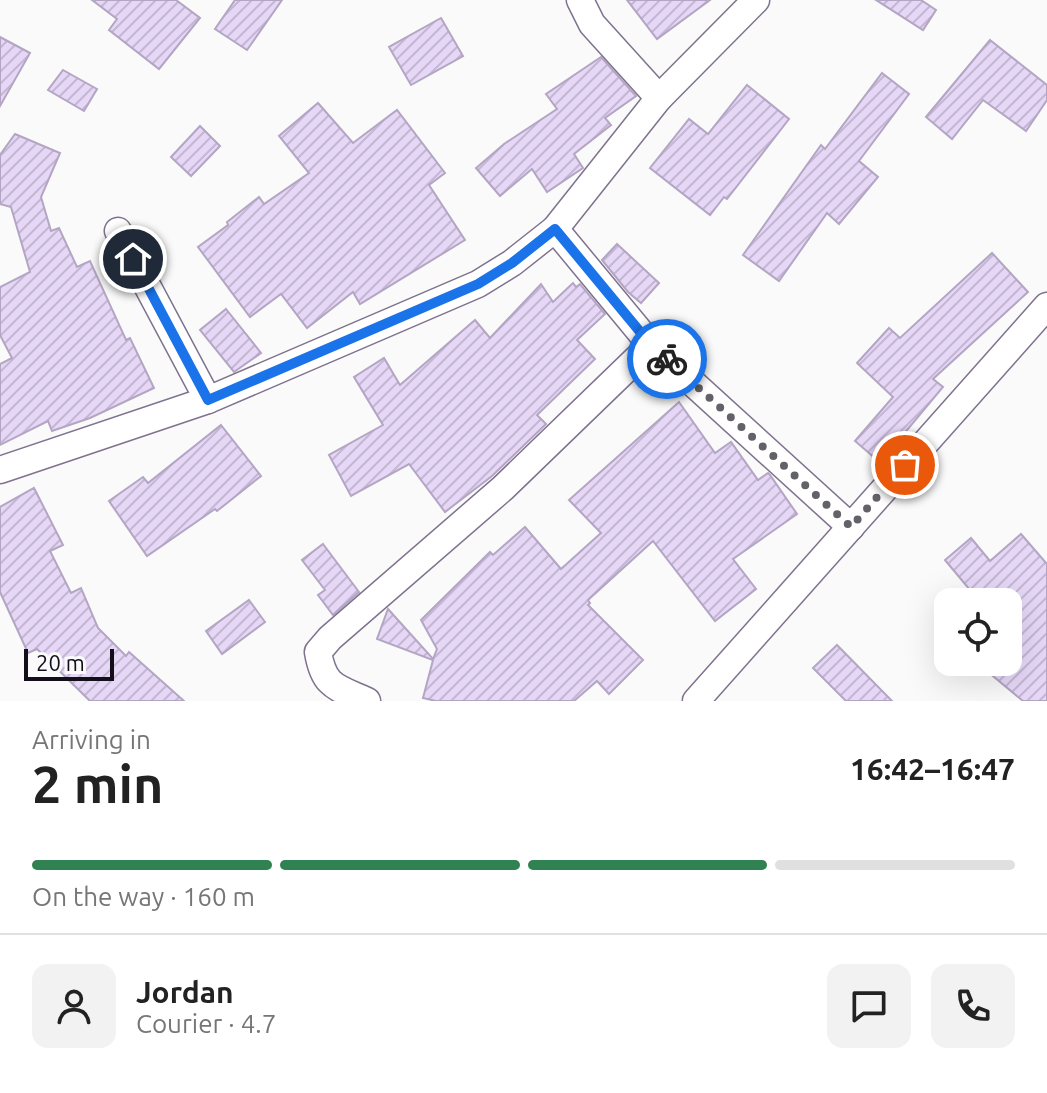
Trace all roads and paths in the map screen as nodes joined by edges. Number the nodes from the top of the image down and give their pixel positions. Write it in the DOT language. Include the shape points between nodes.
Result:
graph roads {
  1 [pos="580,0"];
  2 [pos="756,0"];
  3 [pos="659,98"];
  4 [pos="555,229"];
  5 [pos="118,231"];
  6 [pos="1047,306"];
  7 [pos="651,345"];
  8 [pos="208,400"];
  9 [pos="0,470"];
  10 [pos="851,527"];
  11 [pos="367,701"];
  12 [pos="696,701"];
  1 -- 3 [label="street" via="592,24"];
  2 -- 3 [label="street"];
  3 -- 4 [label="street"];
  4 -- 7 [label="street"];
  4 -- 8 [label="street" via="478,284"];
  5 -- 8 [label="street"];
  6 -- 10 [label="street"];
  7 -- 10 [label="street"];
  7 -- 11 [label="street" via="503,488 318,652 321,672 332,685"];
  8 -- 9 [label="street"];
  10 -- 12 [label="street"];
}
